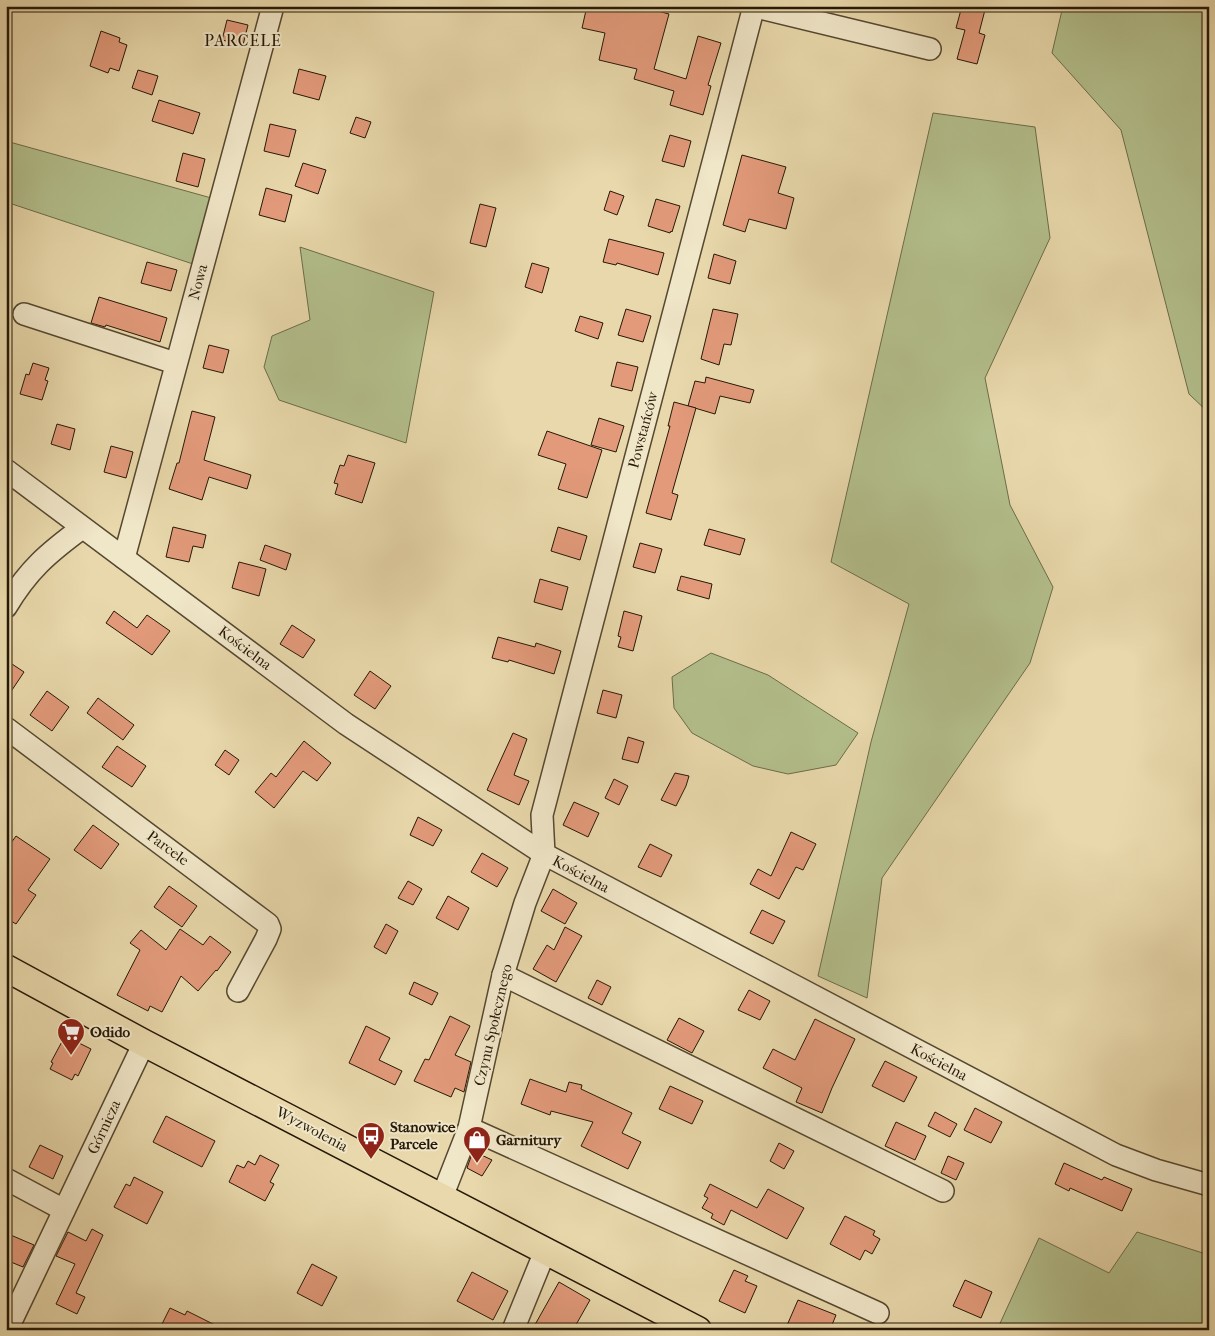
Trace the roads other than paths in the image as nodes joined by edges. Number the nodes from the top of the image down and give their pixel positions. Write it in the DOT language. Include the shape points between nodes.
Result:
graph roads {
  1 [pos="273,6"];
  2 [pos="753,6"];
  3 [pos="930,49"];
  4 [pos="24,314"];
  5 [pos="175,363"];
  6 [pos="6,470"];
  7 [pos="82,528"];
  8 [pos="124,558"];
  9 [pos="6,607"];
  10 [pos="6,728"];
  11 [pos="544,854"];
  12 [pos="6,968"];
  13 [pos="503,975"];
  14 [pos="238,991"];
  15 [pos="144,1043"];
  16 [pos="469,1128"];
  17 [pos="6,1179"];
  18 [pos="1209,1185"];
  19 [pos="943,1191"];
  20 [pos="442,1197"];
  21 [pos="64,1210"];
  22 [pos="546,1250"];
  23 [pos="878,1313"];
  24 [pos="7,1330"];
  25 [pos="513,1330"];
  26 [pos="698,1330"];
  1 -- 5 [label="street, Nowa"];
  2 -- 3 [label="street"];
  2 -- 11 [label="street, Powstańców" via="542,815"];
  4 -- 5 [label="street"];
  5 -- 8 [label="street, Nowa"];
  6 -- 7 [label="street, Kościelna"];
  7 -- 8 [label="street, Kościelna"];
  7 -- 9 [label="street" via="42,558"];
  8 -- 11 [label="street, Kościelna" via="346,724"];
  10 -- 14 [label="street, Parcele" via="268,924 270,929 266,939"];
  11 -- 13 [label="street, Czynu Społecznego" via="524,903"];
  11 -- 18 [label="street, Kościelna" via="1116,1155"];
  12 -- 15 [label="main road, Wyzwolenia"];
  13 -- 16 [label="street, Czynu Społecznego"];
  13 -- 19 [label="street"];
  15 -- 20 [label="main road, Wyzwolenia"];
  15 -- 21 [label="street, Górnicza"];
  16 -- 20 [label="street, Czynu Społecznego"];
  16 -- 23 [label="street"];
  17 -- 21 [label="street"];
  20 -- 22 [label="main road, Wyzwolenia"];
  21 -- 24 [label="street, Górnicza"];
  22 -- 25 [label="street"];
  22 -- 26 [label="main road, Wyzwolenia"];
}
